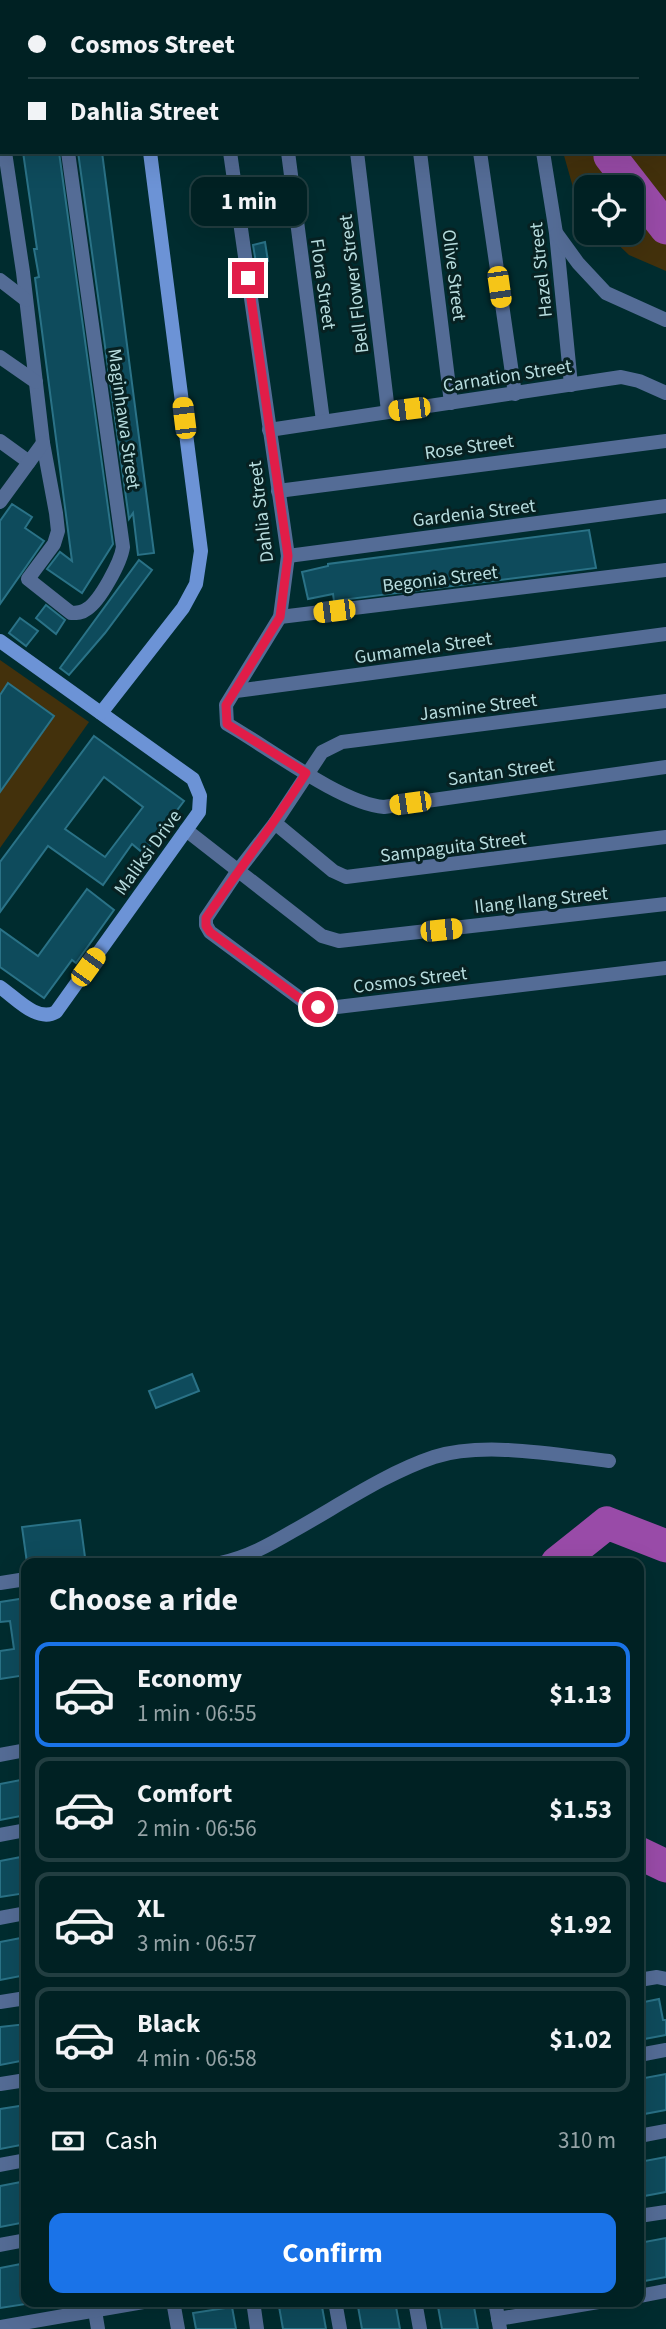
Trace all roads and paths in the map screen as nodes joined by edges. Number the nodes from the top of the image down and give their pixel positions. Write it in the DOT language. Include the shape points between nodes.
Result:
graph roads {
  1 [pos="5,154"];
  2 [pos="68,154"];
  3 [pos="150,154"];
  4 [pos="230,154"];
  5 [pos="288,154"];
  6 [pos="356,154"];
  7 [pos="420,154"];
  8 [pos="480,154"];
  9 [pos="543,154"];
  10 [pos="6,200"];
  11 [pos="556,233"];
  12 [pos="0,280"];
  13 [pos="26,299"];
  14 [pos="666,320"];
  15 [pos="0,356"];
  16 [pos="36,383"];
  17 [pos="571,385"];
  18 [pos="666,393"];
  19 [pos="515,394"];
  20 [pos="451,403"];
  21 [pos="388,411"];
  22 [pos="323,421"];
  23 [pos="269,430"];
  24 [pos="0,441"];
  25 [pos="666,441"];
  26 [pos="43,443"];
  27 [pos="29,462"];
  28 [pos="278,491"];
  29 [pos="0,502"];
  30 [pos="666,506"];
  31 [pos="288,556"];
  32 [pos="666,570"];
  33 [pos="280,617"];
  34 [pos="666,634"];
  35 [pos="0,640"];
  36 [pos="236,691"];
  37 [pos="666,701"];
  38 [pos="102,713"];
  39 [pos="666,767"];
  40 [pos="306,773"];
  41 [pos="275,822"];
  42 [pos="186,831"];
  43 [pos="660,838"];
  44 [pos="237,872"];
  45 [pos="664,904"];
  46 [pos="666,968"];
  47 [pos="0,986"];
  48 [pos="609,1461"];
  49 [pos="236,1558"];
  50 [pos="21,1580"];
  51 [pos="0,1583"];
  52 [pos="21,1751"];
  53 [pos="0,1755"];
  54 [pos="21,1831"];
  55 [pos="0,1835"];
  56 [pos="21,1914"];
  57 [pos="0,1918"];
  58 [pos="662,1978"];
  59 [pos="644,1980"];
  60 [pos="21,1999"];
  61 [pos="0,2002"];
  62 [pos="666,2050"];
  63 [pos="644,2054"];
  64 [pos="21,2081"];
  65 [pos="0,2084"];
  66 [pos="666,2131"];
  67 [pos="644,2135"];
  68 [pos="21,2161"];
  69 [pos="0,2165"];
  70 [pos="666,2212"];
  71 [pos="644,2216"];
  72 [pos="21,2241"];
  73 [pos="0,2245"];
  74 [pos="666,2291"];
  75 [pos="644,2295"];
  76 [pos="117,2307"];
  77 [pos="174,2307"];
  78 [pos="254,2307"];
  79 [pos="336,2307"];
  80 [pos="416,2307"];
  81 [pos="577,2307"];
  82 [pos="95,2311"];
  83 [pos="499,2324"];
  84 [pos="21,2326"];
  85 [pos="0,2327"];
  86 [pos="98,2329"];
  87 [pos="178,2329"];
  88 [pos="257,2329"];
  89 [pos="340,2329"];
  90 [pos="420,2329"];
  1 -- 10 [label="street"];
  2 -- 26 [label="street, Maginhawa Street" via="123,547 118,567 89,608 80,613 71,613 28,579 58,531"];
  3 -- 38 [label="street" via="201,551 196,584 183,608"];
  4 -- 23 [label="street, Dahlia Street"];
  5 -- 22 [label="street, Flora Street"];
  6 -- 21 [label="street, Bell Flower Street"];
  7 -- 20 [label="street, Olive Street"];
  8 -- 19 [label="street"];
  9 -- 11 [label="street, Hazel Street"];
  10 -- 13 [label="street"];
  11 -- 14 [label="street" via="606,293"];
  11 -- 17 [label="street, Hazel Street"];
  12 -- 13 [label="street"];
  13 -- 16 [label="street"];
  15 -- 16 [label="street"];
  16 -- 26 [label="street"];
  17 -- 18 [label="street, Carnation Street" via="621,377"];
  17 -- 19 [label="street, Carnation Street"];
  19 -- 20 [label="street, Carnation Street"];
  20 -- 21 [label="street, Carnation Street"];
  21 -- 22 [label="street, Carnation Street"];
  22 -- 23 [label="street, Carnation Street"];
  23 -- 28 [label="street, Dahlia Street"];
  24 -- 27 [label="street"];
  25 -- 28 [label="street, Rose Street"];
  26 -- 27 [label="street"];
  27 -- 29 [label="street"];
  28 -- 31 [label="street, Dahlia Street"];
  30 -- 31 [label="street, Gardenia Street"];
  31 -- 33 [label="street, Dahlia Street"];
  32 -- 33 [label="street, Begonia Street"];
  33 -- 36 [label="street, Dahlia Street"];
  34 -- 36 [label="street, Gumamela Street"];
  35 -- 38 [label="street, Maliksi Drive"];
  36 -- 40 [label="street, Dahlia Street" via="226,705 227,724"];
  37 -- 40 [label="street, Jasmine Street" via="342,742 322,752"];
  38 -- 42 [label="street, Maliksi Drive" via="193,779 200,812"];
  39 -- 40 [label="street, Santan Street" via="384,807 358,802"];
  40 -- 41 [label="street"];
  41 -- 43 [label="street, Sampaguita Street" via="346,877"];
  41 -- 44 [label="street"];
  42 -- 44 [label="street, Ilang Ilang Street"];
  42 -- 47 [label="street, Maliksi Drive" via="56,1012 40,1016"];
  44 -- 45 [label="street, Ilang Ilang Street" via="322,936 339,941"];
  44 -- 46 [label="street, Cosmos Street" via="206,918 206,926 302,1000 318,1007"];
  48 -- 49 [label="street" via="525,1451 481,1450 436,1457 256,1552"];
  50 -- 51 [label="street"];
  52 -- 53 [label="street"];
  54 -- 55 [label="street"];
  56 -- 57 [label="street"];
  58 -- 59 [label="street"];
  60 -- 61 [label="street"];
  62 -- 63 [label="street"];
  64 -- 65 [label="street"];
  66 -- 67 [label="street"];
  68 -- 69 [label="street"];
  70 -- 71 [label="street"];
  72 -- 73 [label="street"];
  74 -- 75 [label="street"];
  76 -- 82 [label="street"];
  77 -- 87 [label="street"];
  78 -- 88 [label="street"];
  79 -- 89 [label="street"];
  80 -- 90 [label="street"];
  81 -- 83 [label="street"];
  82 -- 84 [label="street"];
  82 -- 86 [label="street"];
  84 -- 85 [label="street"];
}
